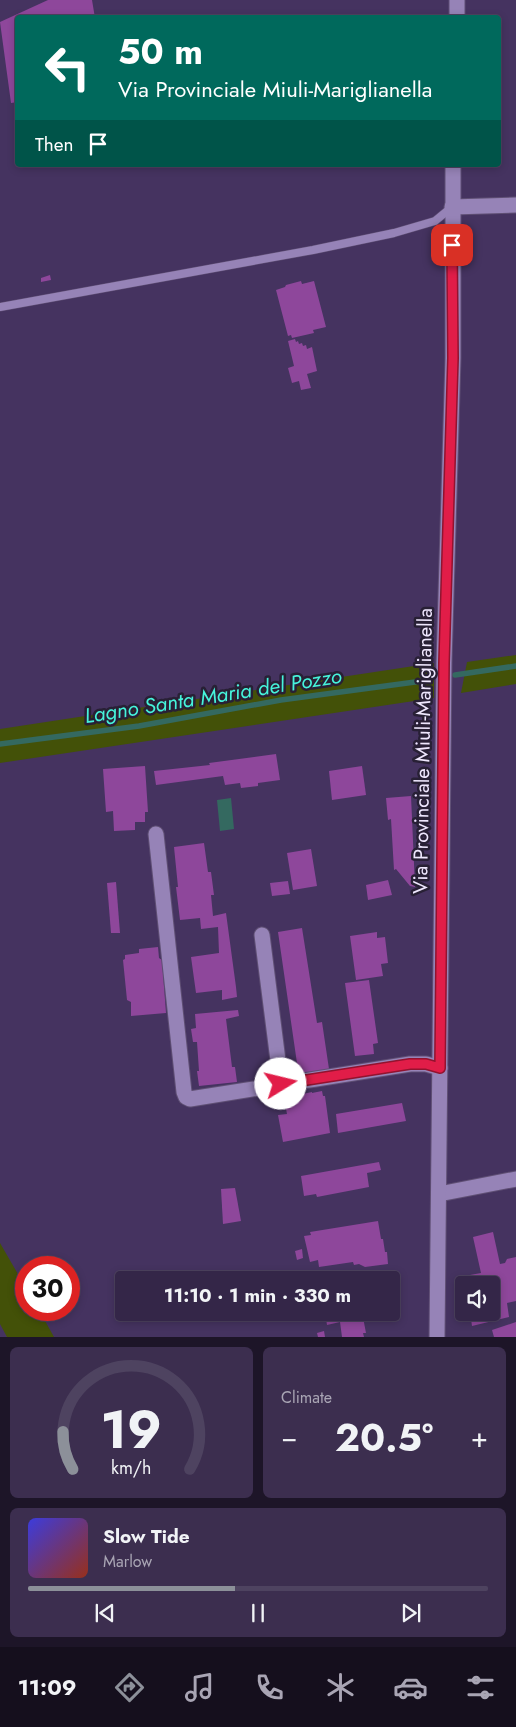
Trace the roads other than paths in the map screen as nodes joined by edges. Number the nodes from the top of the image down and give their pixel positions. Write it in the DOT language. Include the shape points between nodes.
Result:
graph roads {
  1 [pos="457,0"];
  2 [pos="457,15"];
  3 [pos="453,167"];
  4 [pos="516,205"];
  5 [pos="452,207"];
  6 [pos="0,307"];
  7 [pos="156,834"];
  8 [pos="262,935"];
  9 [pos="440,1068"];
  10 [pos="281,1084"];
  11 [pos="516,1178"];
  12 [pos="439,1194"];
  13 [pos="436,1337"];
  1 -- 2 [label="street"];
  3 -- 5 [label="street, Via Provinciale Miuli-Mariglianella"];
  4 -- 5 [label="street"];
  5 -- 6 [label="lane" via="435,221 394,233"];
  5 -- 9 [label="street, Via Provinciale Miuli-Mariglianella" via="453,358 444,663"];
  7 -- 10 [label="street" via="186,1097 190,1099"];
  8 -- 10 [label="street"];
  9 -- 10 [label="street" via="410,1064"];
  9 -- 12 [label="street, Via Provinciale Miuli-Mariglianella"];
  11 -- 12 [label="street"];
  12 -- 13 [label="street, Via Provinciale Miuli-Mariglianella"];
}
